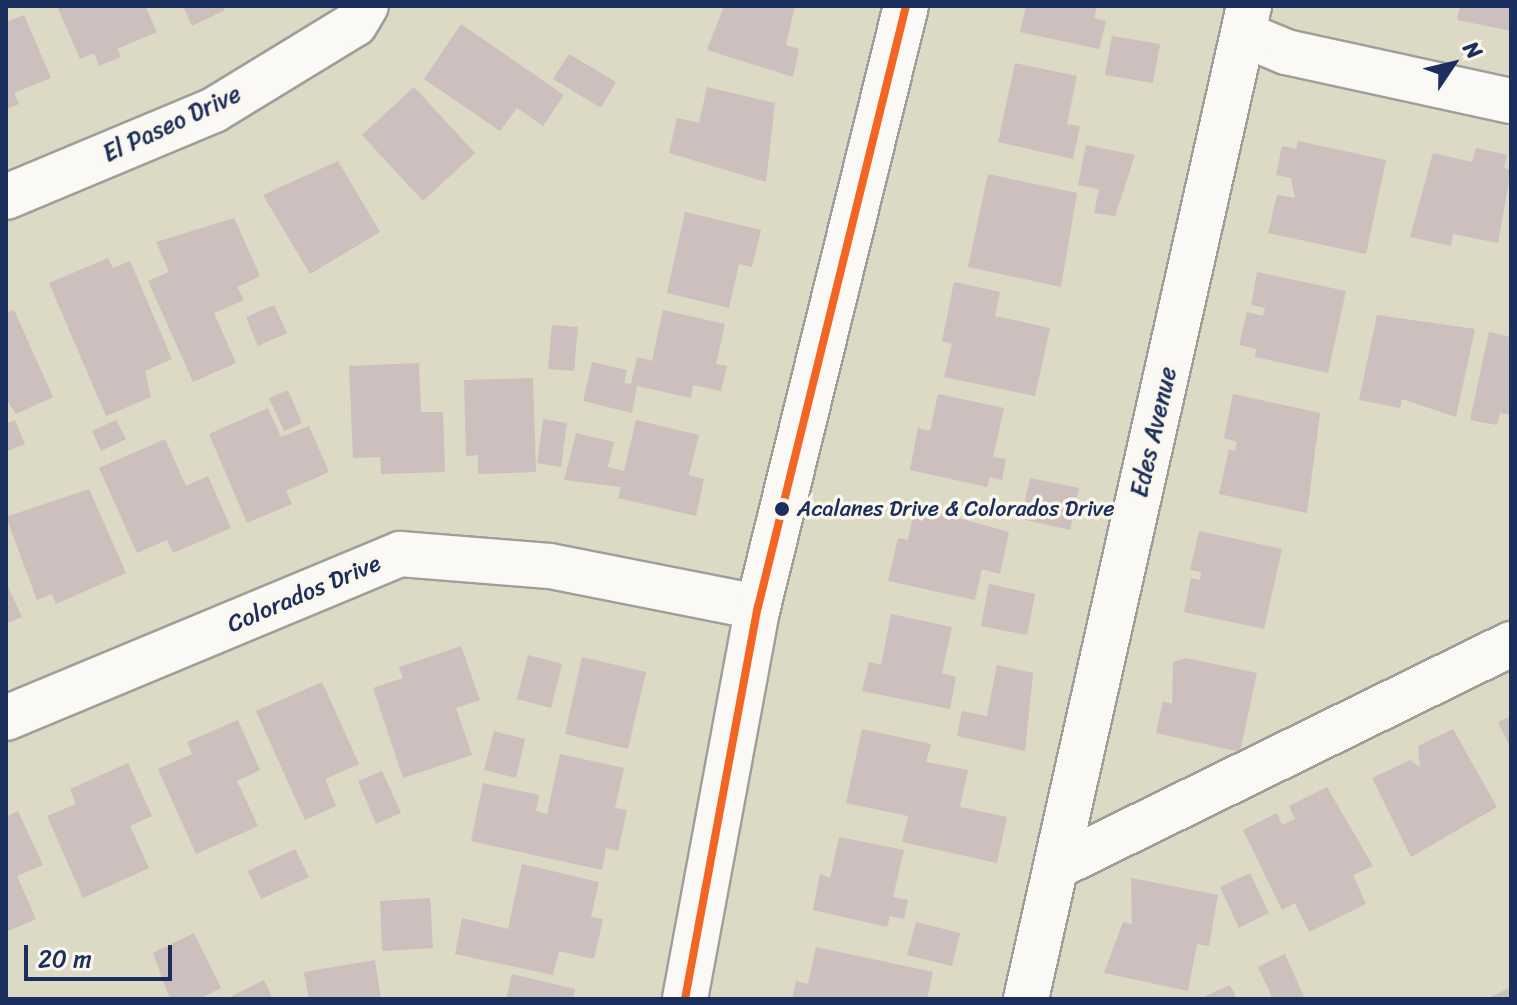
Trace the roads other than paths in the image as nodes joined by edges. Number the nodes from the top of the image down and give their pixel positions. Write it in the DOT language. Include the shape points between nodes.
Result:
graph roads {
  1 [pos="366,6"];
  2 [pos="906,6"];
  3 [pos="1246,20"];
  4 [pos="1511,101"];
  5 [pos="6,197"];
  6 [pos="758,607"];
  7 [pos="1511,644"];
  8 [pos="6,718"];
  9 [pos="1056,867"];
  10 [pos="685,999"];
  11 [pos="1026,999"];
  1 -- 5 [label="street, El Paseo Drive" via="355,24 214,110"];
  2 -- 6 [label="street"];
  3 -- 4 [label="street" via="1286,52"];
  3 -- 9 [label="street, Edes Avenue"];
  6 -- 8 [label="street, Colorados Drive" via="550,566 400,554"];
  6 -- 10 [label="street"];
  7 -- 9 [label="street"];
  9 -- 11 [label="street, Edes Avenue"];
}
